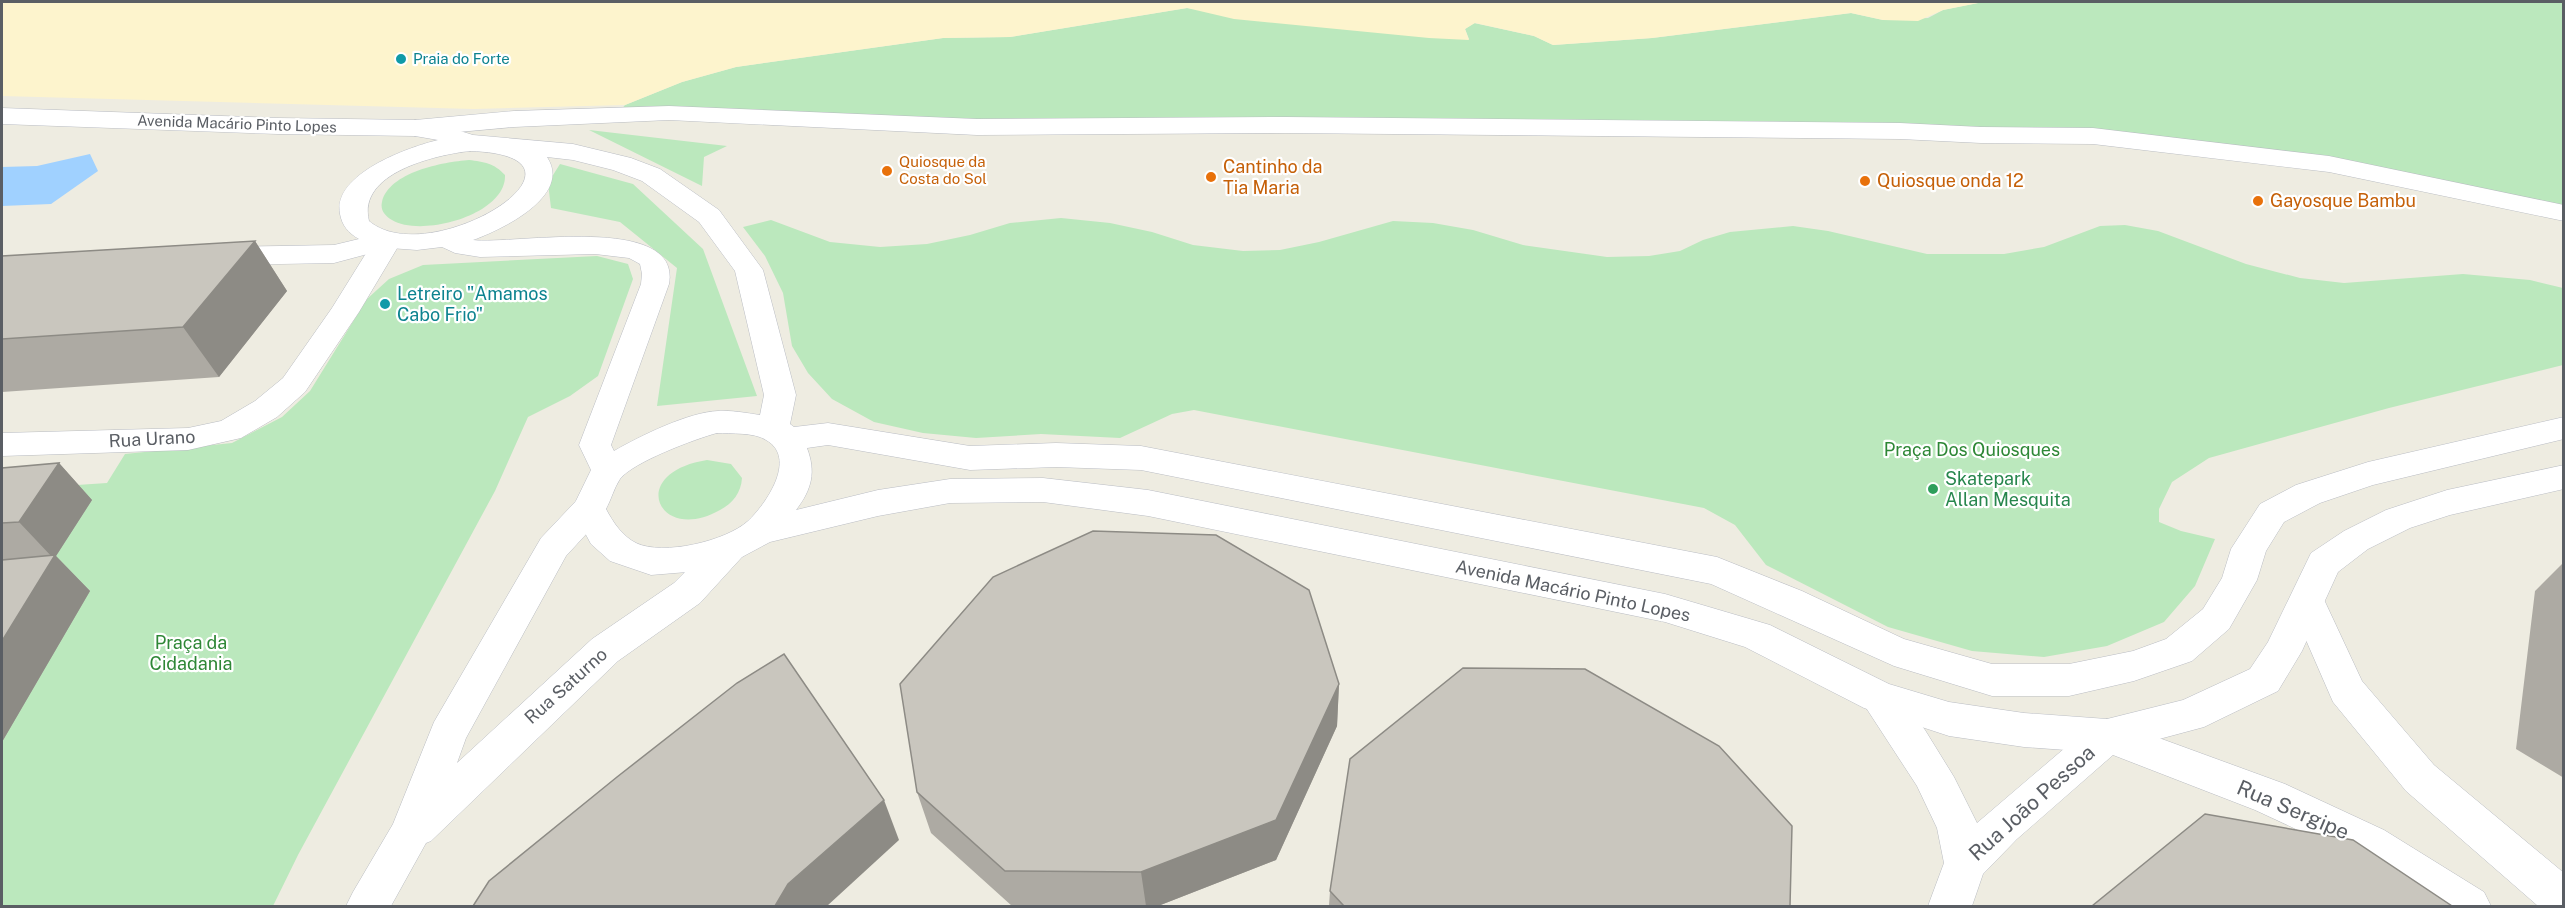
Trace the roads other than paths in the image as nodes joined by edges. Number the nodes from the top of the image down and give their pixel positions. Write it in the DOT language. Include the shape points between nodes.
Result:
graph roads {
  1 [pos="2,116"];
  2 [pos="415,128"];
  3 [pos="470,142"];
  4 [pos="518,147"];
  5 [pos="2564,213"];
  6 [pos="445,238"];
  7 [pos="388,240"];
  8 [pos="190,256"];
  9 [pos="2564,428"];
  10 [pos="780,434"];
  11 [pos="2,445"];
  12 [pos="608,470"];
  13 [pos="2564,477"];
  14 [pos="589,509"];
  15 [pos="745,540"];
  16 [pos="2307,601"];
  17 [pos="1878,697"];
  18 [pos="2107,736"];
  19 [pos="410,833"];
  20 [pos="1965,863"];
  21 [pos="2564,901"];
  22 [pos="368,906"];
  23 [pos="1950,906"];
  24 [pos="2469,906"];
  1 -- 2 [label="main road, Avenida Macário Pinto Lopes"];
  2 -- 3 [label="main road, Avenida Macário Pinto Lopes"];
  2 -- 5 [label="main road" via="514,119 669,113 977,127 1286,125 2093,136 2329,164"];
  3 -- 4 [label="main road"];
  3 -- 7 [label="main road" via="415,154 371,179 357,194 352,209 355,223"];
  4 -- 6 [label="main road" via="533,156 540,169 537,184 525,201 505,216"];
  4 -- 10 [label="main road" via="573,152 622,164 651,175 709,216 749,270 780,395"];
  6 -- 7 [label="main road"];
  6 -- 12 [label="main road" via="480,249 608,246 650,258 657,272 655,284 594,445"];
  7 -- 8 [label="main road" via="334,254"];
  7 -- 11 [label="main road, Rua Urano" via="294,385 266,409 230,430 188,439"];
  9 -- 10 [label="main road" via="2368,474 2308,494 2272,513 2249,549 2239,580 2216,619 2179,650 2134,666 2069,680 1992,680 1894,651 1717,571 1141,458 970,458 828,434"];
  10 -- 12 [label="main road" via="717,422 648,446"];
  10 -- 15 [label="main road" via="797,466 790,493"];
  12 -- 14 [label="main road"];
  13 -- 16 [label="main road, Avenida Macário Pinto Lopes" via="2447,503 2398,519 2356,540 2324,563"];
  14 -- 15 [label="main road, Avenida Macário Pinto Lopes" via="603,535 622,552 651,561 687,559"];
  14 -- 19 [label="main road, Rua Saturno" via="553,548 448,734"];
  15 -- 17 [label="main road, Avenida Macário Pinto Lopes" via="878,504 950,491 1043,490 1148,503 1665,608 1757,636"];
  15 -- 19 [label="main road, Rua Saturno" via="687,593 605,650"];
  16 -- 18 [label="main road, Avenida Macário Pinto Lopes" via="2264,680 2190,715"];
  16 -- 21 [label="main road" via="2347,691 2420,778"];
  17 -- 18 [label="main road, Avenida Macário Pinto Lopes" via="1949,719"];
  17 -- 20 [label="main road" via="1938,786 1957,824"];
  18 -- 20 [label="main road, Rua João Pessoa"];
  18 -- 24 [label="main road, Rua Sergipe" via="2270,797 2369,843"];
  19 -- 22 [label="main road, Rua Saturno"];
  20 -- 23 [label="main road, Rua João Pessoa"];
}
